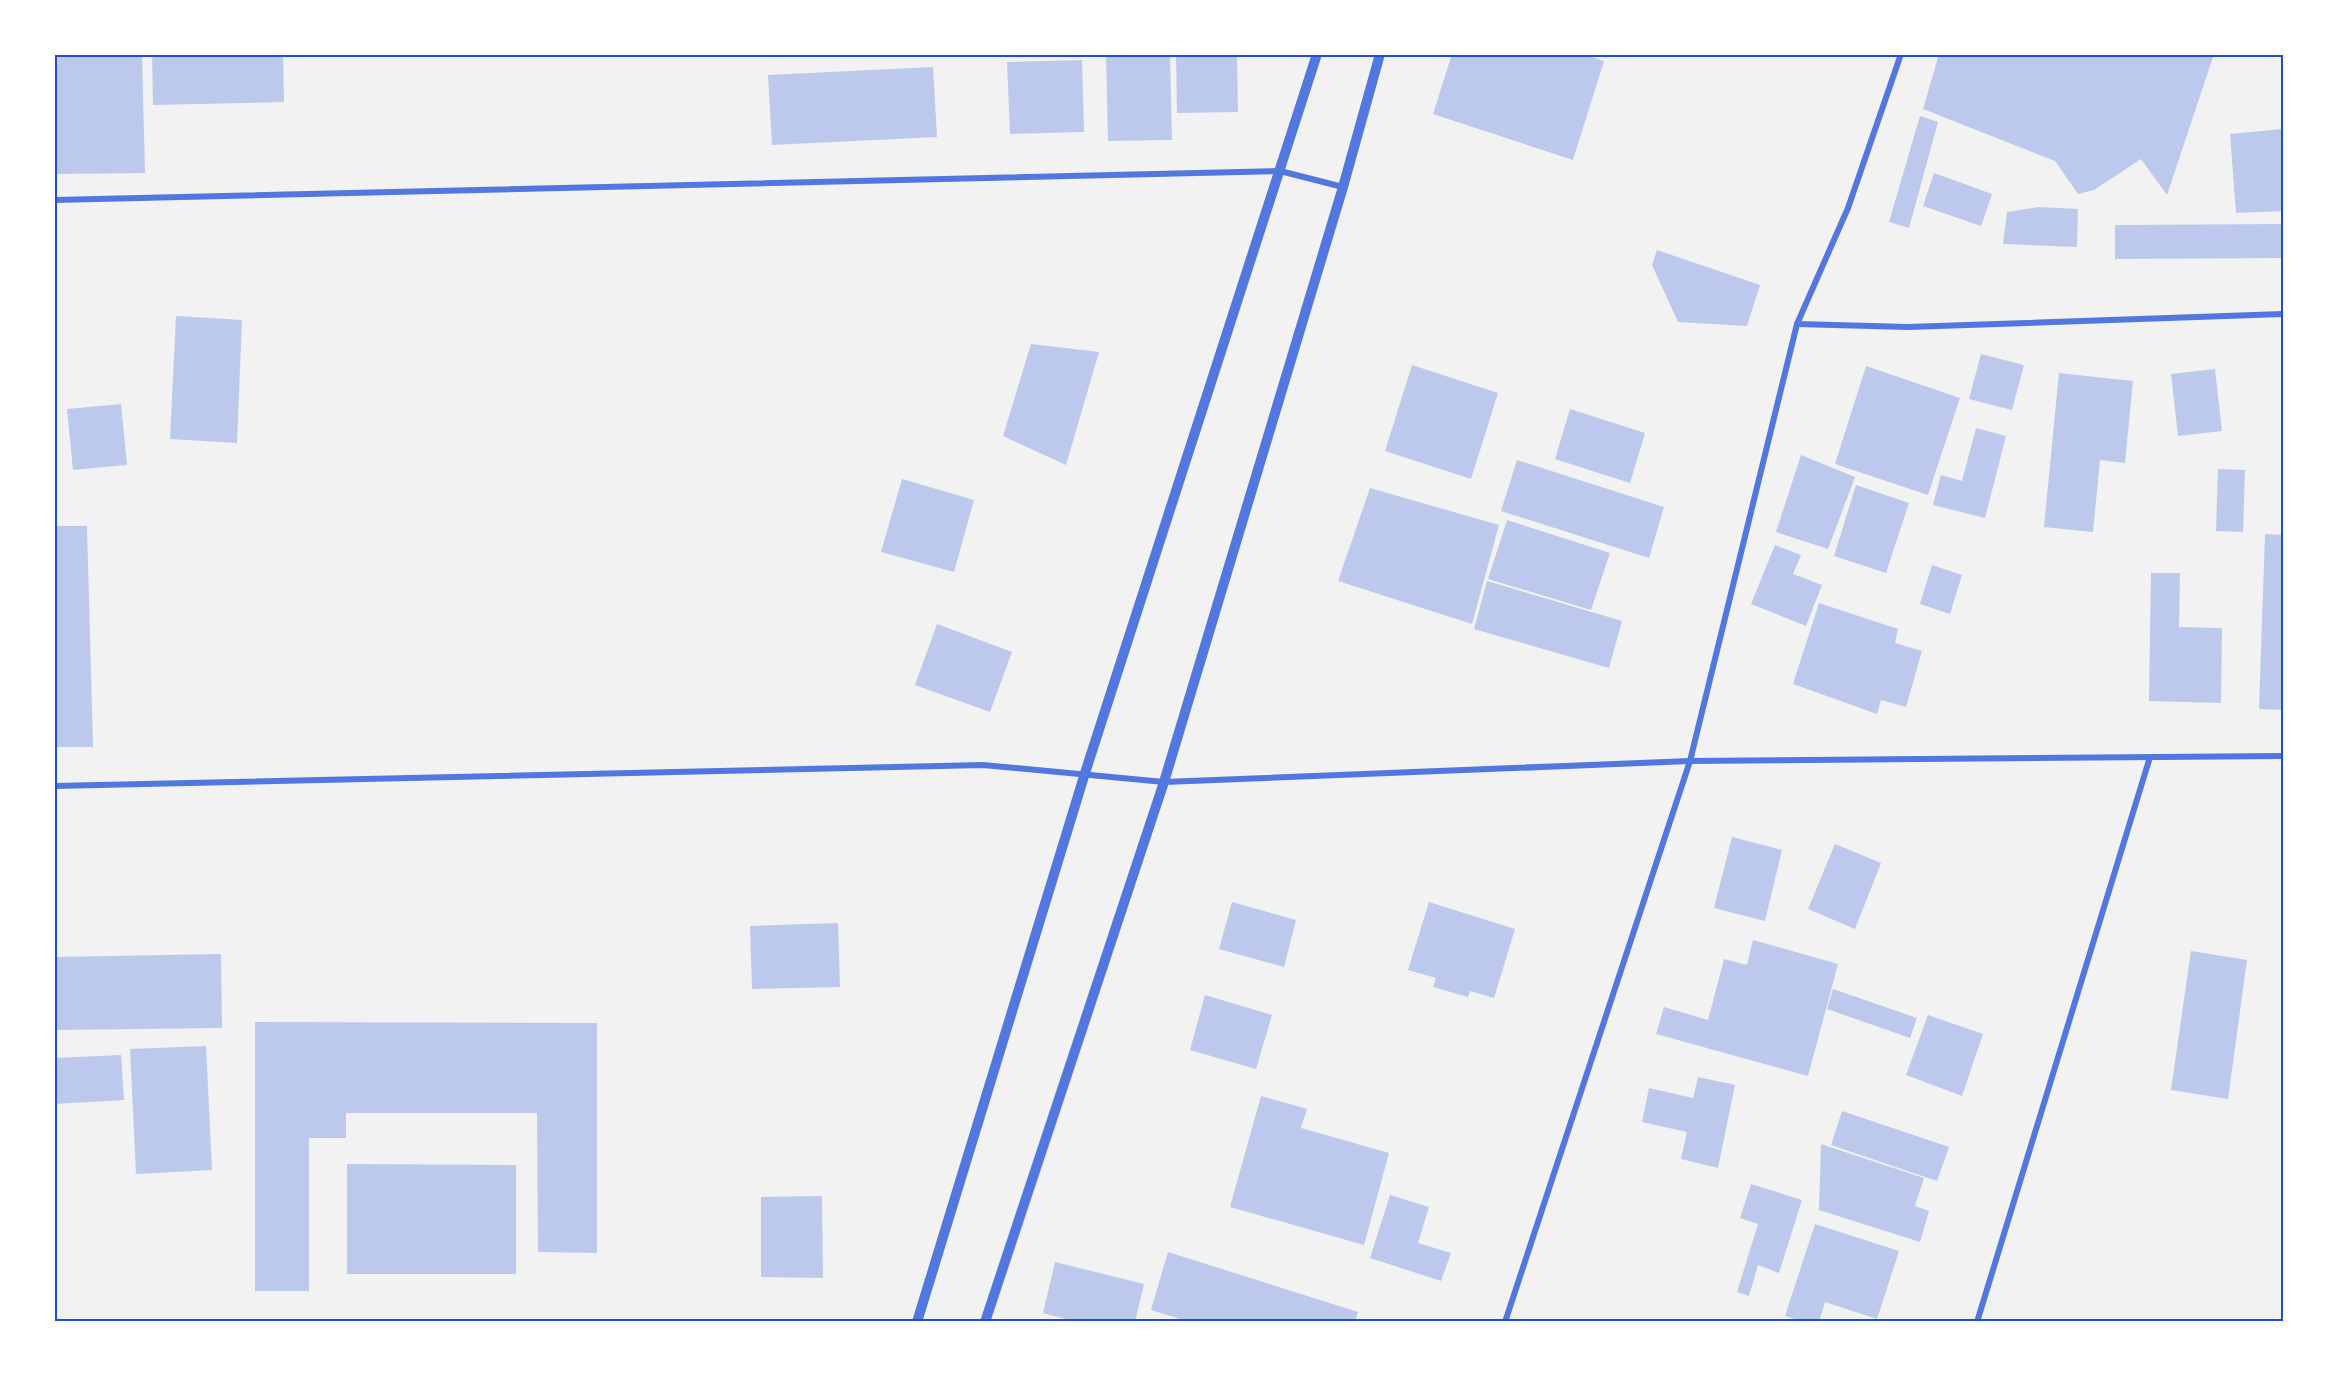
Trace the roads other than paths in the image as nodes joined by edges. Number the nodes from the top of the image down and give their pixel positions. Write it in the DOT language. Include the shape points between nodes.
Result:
graph roads {
  1 [pos="1317,54"];
  2 [pos="1380,54"];
  3 [pos="1901,54"];
  4 [pos="1280,171"];
  5 [pos="1343,187"];
  6 [pos="54,200"];
  7 [pos="2283,314"];
  8 [pos="1797,324"];
  9 [pos="2283,756"];
  10 [pos="2150,757"];
  11 [pos="1690,761"];
  12 [pos="1085,773"];
  13 [pos="1164,782"];
  14 [pos="54,786"];
  15 [pos="917,1322"];
  16 [pos="985,1322"];
  17 [pos="1505,1322"];
  18 [pos="1977,1322"];
  1 -- 4 [label="street"];
  2 -- 5 [label="street"];
  3 -- 8 [label="street" via="1848,208"];
  4 -- 5 [label="street"];
  4 -- 6 [label="street"];
  4 -- 12 [label="street"];
  5 -- 13 [label="street"];
  7 -- 8 [label="street" via="1908,327"];
  8 -- 11 [label="street"];
  9 -- 10 [label="street"];
  10 -- 11 [label="street"];
  10 -- 18 [label="street"];
  11 -- 13 [label="street"];
  11 -- 17 [label="street"];
  12 -- 13 [label="street"];
  12 -- 14 [label="street" via="982,765"];
  12 -- 15 [label="street"];
  13 -- 16 [label="street"];
}
